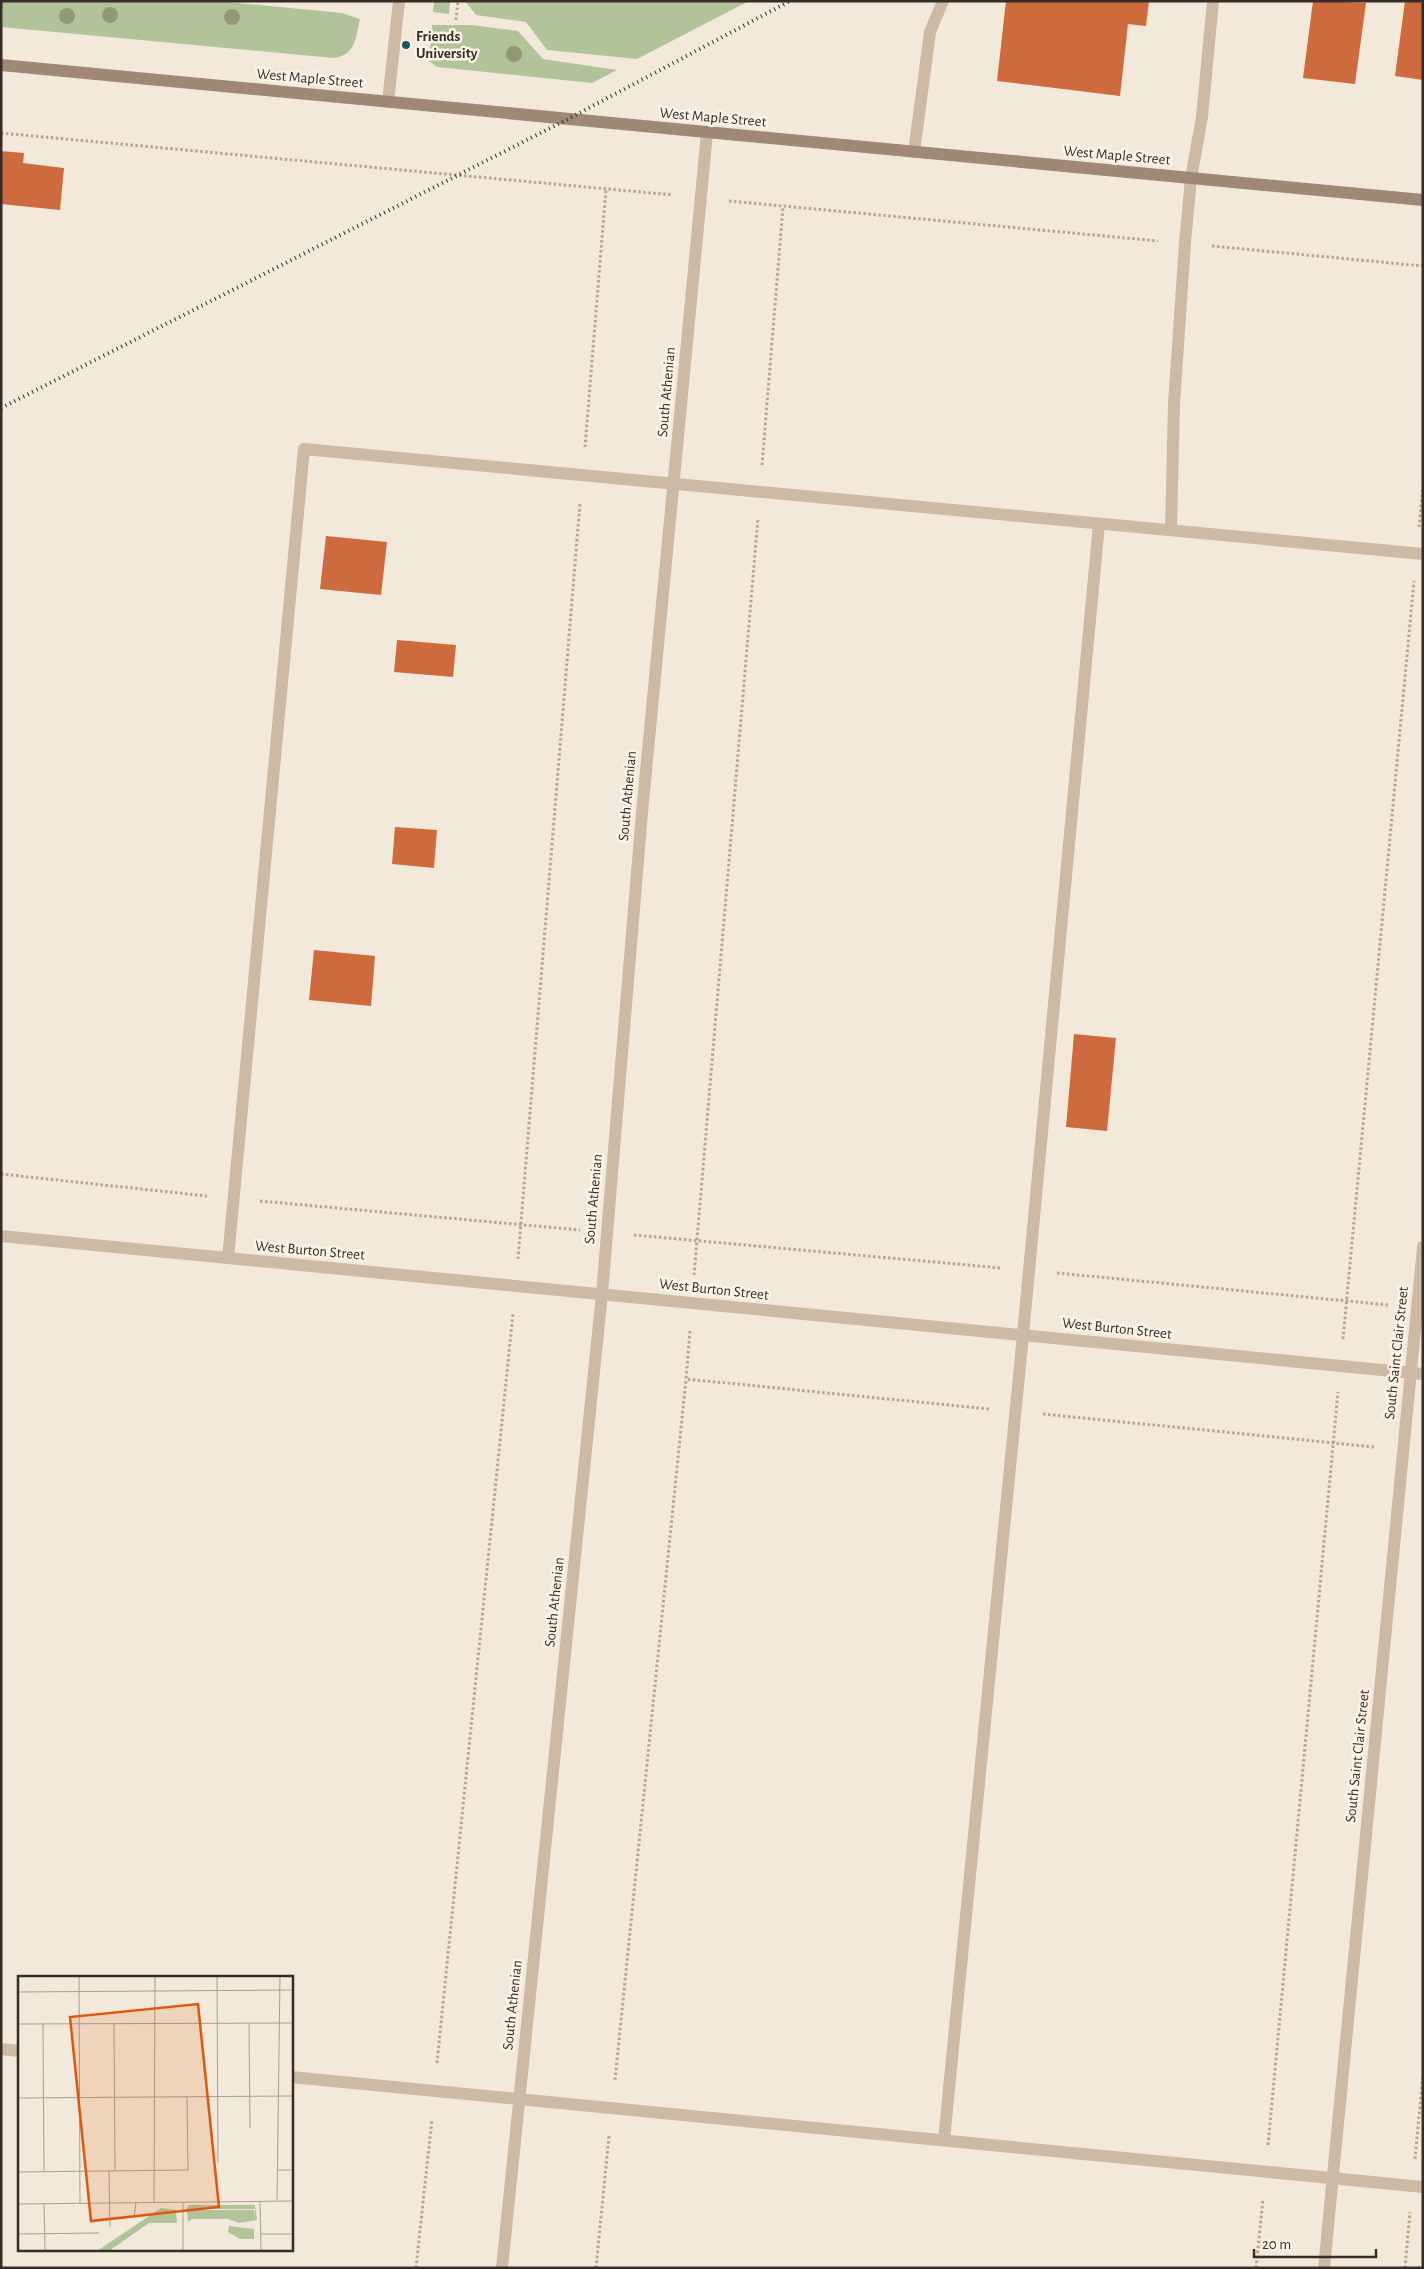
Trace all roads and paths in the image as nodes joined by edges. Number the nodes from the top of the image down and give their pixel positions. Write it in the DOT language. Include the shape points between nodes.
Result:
graph roads {
  1 [pos="400,1"];
  2 [pos="458,1"];
  3 [pos="943,1"];
  4 [pos="1213,1"];
  5 [pos="456,20"];
  6 [pos="1,65"];
  7 [pos="388,102"];
  8 [pos="707,133"];
  9 [pos="914,152"];
  10 [pos="1192,178"];
  11 [pos="606,189"];
  12 [pos="1423,200"];
  13 [pos="783,207"];
  14 [pos="583,475"];
  15 [pos="674,484"];
  16 [pos="760,491"];
  17 [pos="1100,524"];
  18 [pos="1171,530"];
  19 [pos="1423,554"];
  20 [pos="1,1174"];
  21 [pos="234,1198"];
  22 [pos="521,1224"];
  23 [pos="606,1232"];
  24 [pos="1,1236"];
  25 [pos="697,1241"];
  26 [pos="1423,1247"];
  27 [pos="228,1258"];
  28 [pos="1028,1271"];
  29 [pos="515,1286"];
  30 [pos="602,1294"];
  31 [pos="692,1303"];
  32 [pos="1417,1308"];
  33 [pos="1023,1335"];
  34 [pos="1417,1373"];
  35 [pos="686,1379"];
  36 [pos="1015,1412"];
  37 [pos="1403,1450"];
  38 [pos="1,2049"];
  39 [pos="18,2051"];
  40 [pos="292,2077"];
  41 [pos="434,2091"];
  42 [pos="519,2099"];
  43 [pos="612,2108"];
  44 [pos="944,2140"];
  45 [pos="1332,2178"];
  46 [pos="1423,2187"];
  47 [pos="416,2268"];
  48 [pos="502,2268"];
  49 [pos="596,2268"];
  50 [pos="1324,2268"];
  1 -- 7 [label="street"];
  2 -- 5 [label="path"];
  3 -- 9 [label="street" via="930,32"];
  4 -- 10 [label="street" via="1202,117"];
  6 -- 7 [label="street, West Maple Street"];
  7 -- 8 [label="street, West Maple Street"];
  8 -- 9 [label="street, West Maple Street"];
  8 -- 15 [label="street, South Athenian"];
  9 -- 10 [label="street, West Maple Street"];
  10 -- 12 [label="street, West Maple Street"];
  10 -- 18 [label="street" via="1174,404"];
  11 -- 14 [label="path"];
  13 -- 16 [label="path"];
  14 -- 15 [label="street"];
  14 -- 21 [label="street" via="304,449"];
  14 -- 22 [label="path"];
  15 -- 16 [label="street"];
  15 -- 23 [label="street, South Athenian"];
  16 -- 17 [label="street"];
  16 -- 25 [label="path"];
  17 -- 18 [label="street"];
  17 -- 28 [label="street"];
  18 -- 19 [label="street"];
  20 -- 21 [label="path"];
  21 -- 22 [label="path"];
  21 -- 27 [label="street"];
  22 -- 23 [label="path"];
  22 -- 29 [label="path"];
  23 -- 25 [label="path"];
  23 -- 30 [label="street, South Athenian"];
  24 -- 27 [label="street, West Burton Street"];
  25 -- 28 [label="path"];
  25 -- 31 [label="path"];
  26 -- 32 [label="street, South Saint Clair Street"];
  27 -- 29 [label="street, West Burton Street"];
  28 -- 32 [label="path"];
  28 -- 33 [label="street"];
  29 -- 30 [label="street, West Burton Street"];
  29 -- 41 [label="path"];
  30 -- 31 [label="street, West Burton Street"];
  30 -- 42 [label="street, South Athenian"];
  31 -- 33 [label="street, West Burton Street"];
  31 -- 35 [label="path"];
  32 -- 34 [label="street, South Saint Clair Street"];
  33 -- 34 [label="street, West Burton Street"];
  33 -- 36 [label="street"];
  34 -- 37 [label="street, South Saint Clair Street"];
  35 -- 36 [label="path"];
  35 -- 43 [label="path"];
  36 -- 37 [label="path"];
  36 -- 44 [label="street"];
  37 -- 45 [label="street, South Saint Clair Street"];
  38 -- 39 [label="street"];
  40 -- 41 [label="street"];
  41 -- 42 [label="street"];
  41 -- 47 [label="path"];
  42 -- 43 [label="street"];
  42 -- 48 [label="street, South Athenian"];
  43 -- 44 [label="street"];
  43 -- 49 [label="path"];
  44 -- 45 [label="street"];
  45 -- 46 [label="street"];
  45 -- 50 [label="street, South Saint Clair Street"];
}
